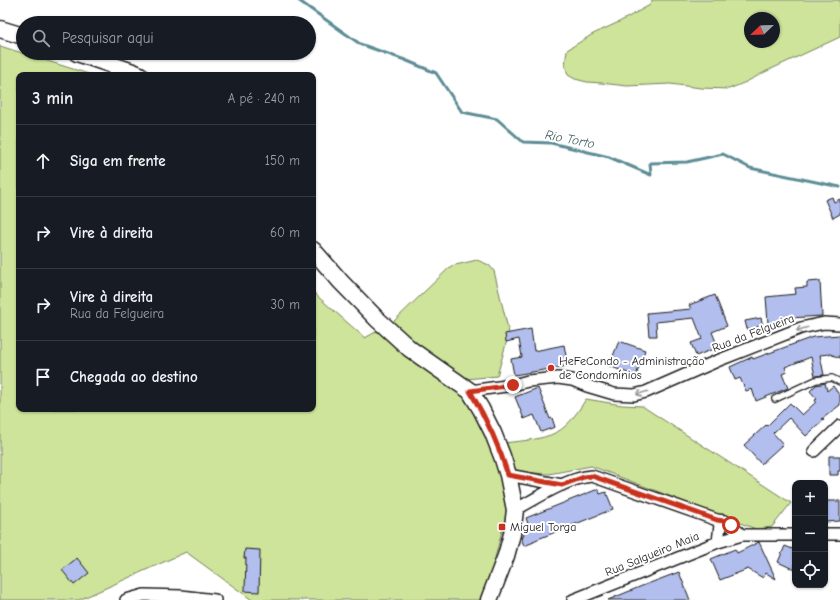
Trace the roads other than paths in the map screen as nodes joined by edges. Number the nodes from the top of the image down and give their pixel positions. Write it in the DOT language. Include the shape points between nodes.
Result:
graph roads {
  1 [pos="0,29"];
  2 [pos="16,34"];
  3 [pos="98,60"];
  4 [pos="133,72"];
  5 [pos="316,253"];
  6 [pos="840,324"];
  7 [pos="840,382"];
  8 [pos="470,391"];
  9 [pos="775,399"];
  10 [pos="840,426"];
  11 [pos="814,451"];
  12 [pos="508,475"];
  13 [pos="562,485"];
  14 [pos="515,510"];
  15 [pos="717,520"];
  16 [pos="828,534"];
  17 [pos="840,534"];
  18 [pos="742,535"];
  19 [pos="792,535"];
  20 [pos="718,542"];
  21 [pos="126,600"];
  22 [pos="215,600"];
  23 [pos="489,600"];
  24 [pos="573,600"];
  1 -- 2 [label="street"];
  3 -- 4 [label="street"];
  5 -- 8 [label="street" via="377,319 410,349"];
  6 -- 8 [label="street, Rua da Felgueira, one-way" via="824,323 801,328 634,395 614,394 558,378"];
  7 -- 9 [label="lane" via="832,378 816,380"];
  8 -- 12 [label="street" via="493,433"];
  10 -- 11 [label="street"];
  12 -- 13 [label="street"];
  12 -- 14 [label="street"];
  13 -- 14 [label="street"];
  13 -- 15 [label="street" via="592,476"];
  14 -- 23 [label="street" via="506,556"];
  15 -- 18 [label="street" via="731,525"];
  15 -- 20 [label="street" via="720,525"];
  16 -- 17 [label="street"];
  18 -- 19 [label="street, Rua Salgueiro Maia"];
  18 -- 20 [label="street, Rua Salgueiro Maia"];
  20 -- 24 [label="street, Rua Salgueiro Maia"];
  21 -- 22 [label="street" via="144,595"];
}
